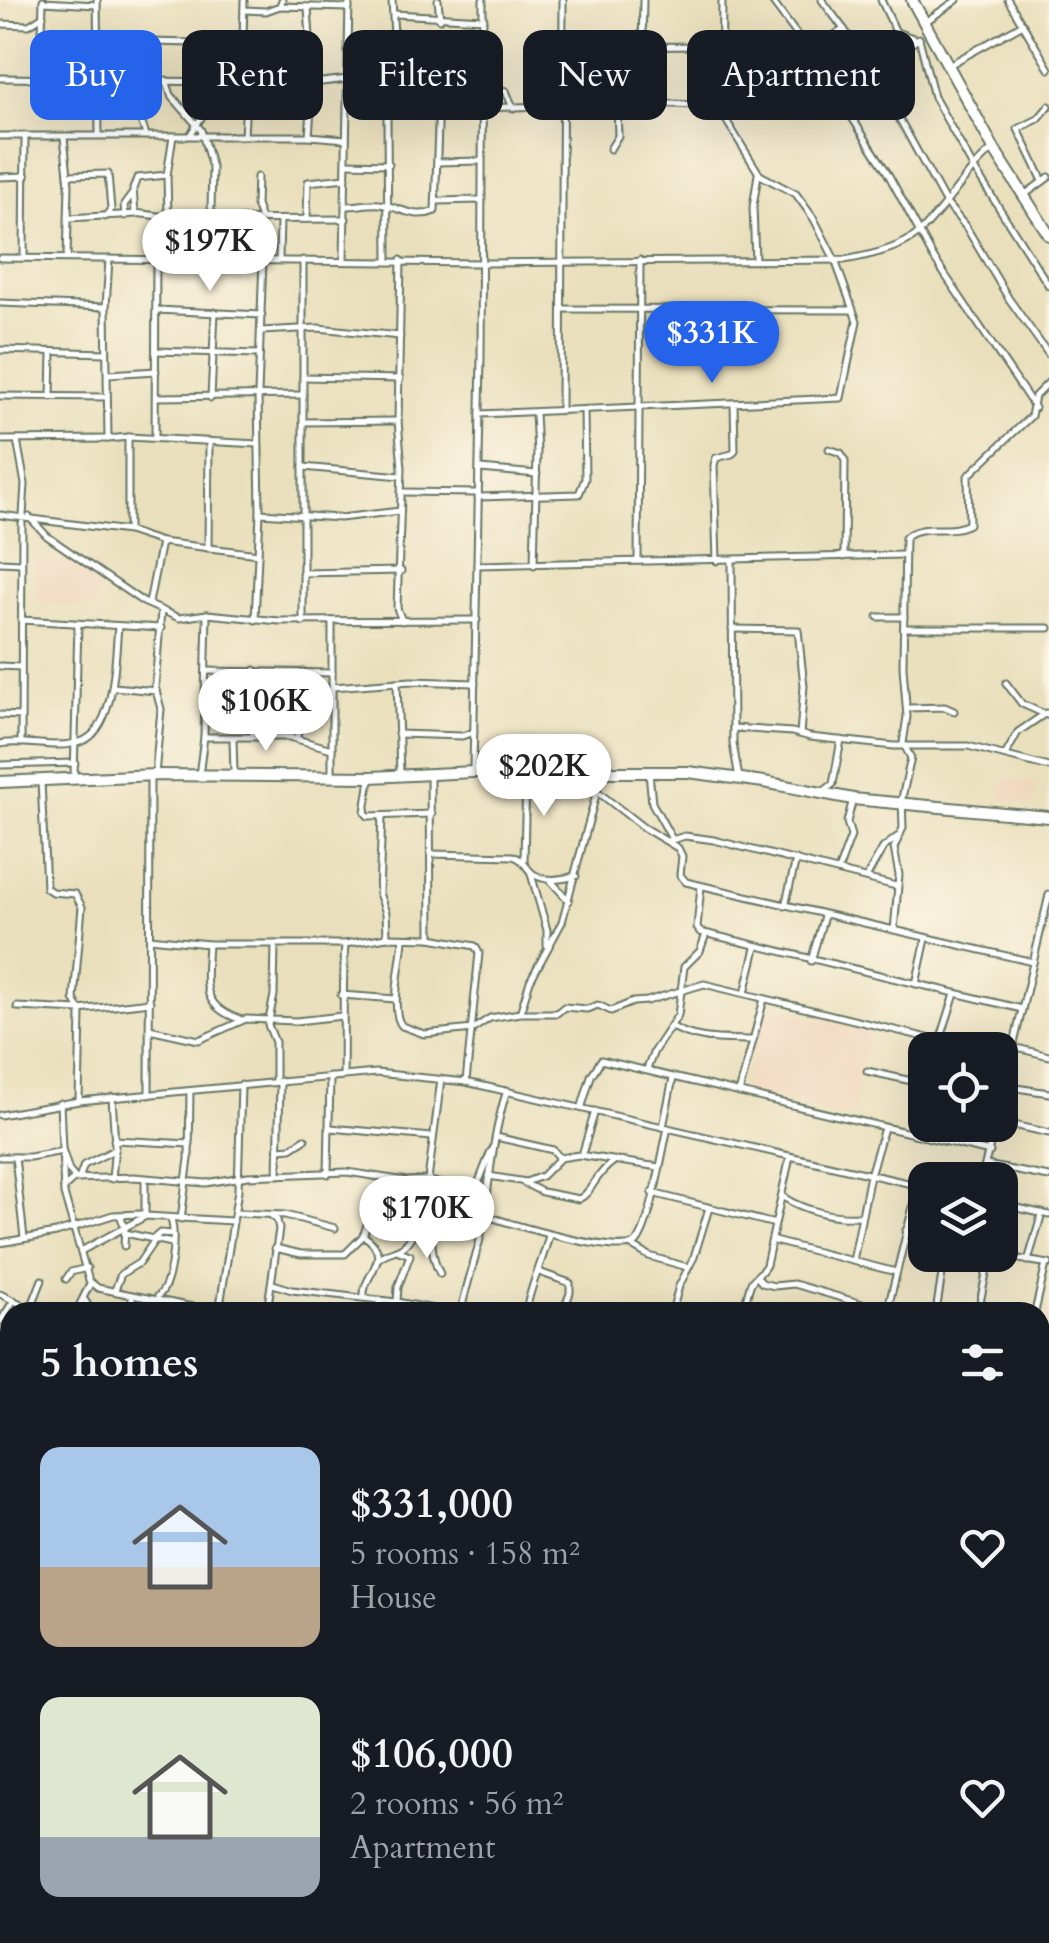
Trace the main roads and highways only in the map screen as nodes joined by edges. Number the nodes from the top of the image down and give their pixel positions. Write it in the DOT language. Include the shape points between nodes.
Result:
graph roads {
  1 [pos="912,0"];
  2 [pos="1049,235"];
  3 [pos="0,782"];
  4 [pos="1049,818"];
  1 -- 2 [label="highway" via="923,33 950,65"];
  3 -- 4 [label="highway" via="648,772"];
}
